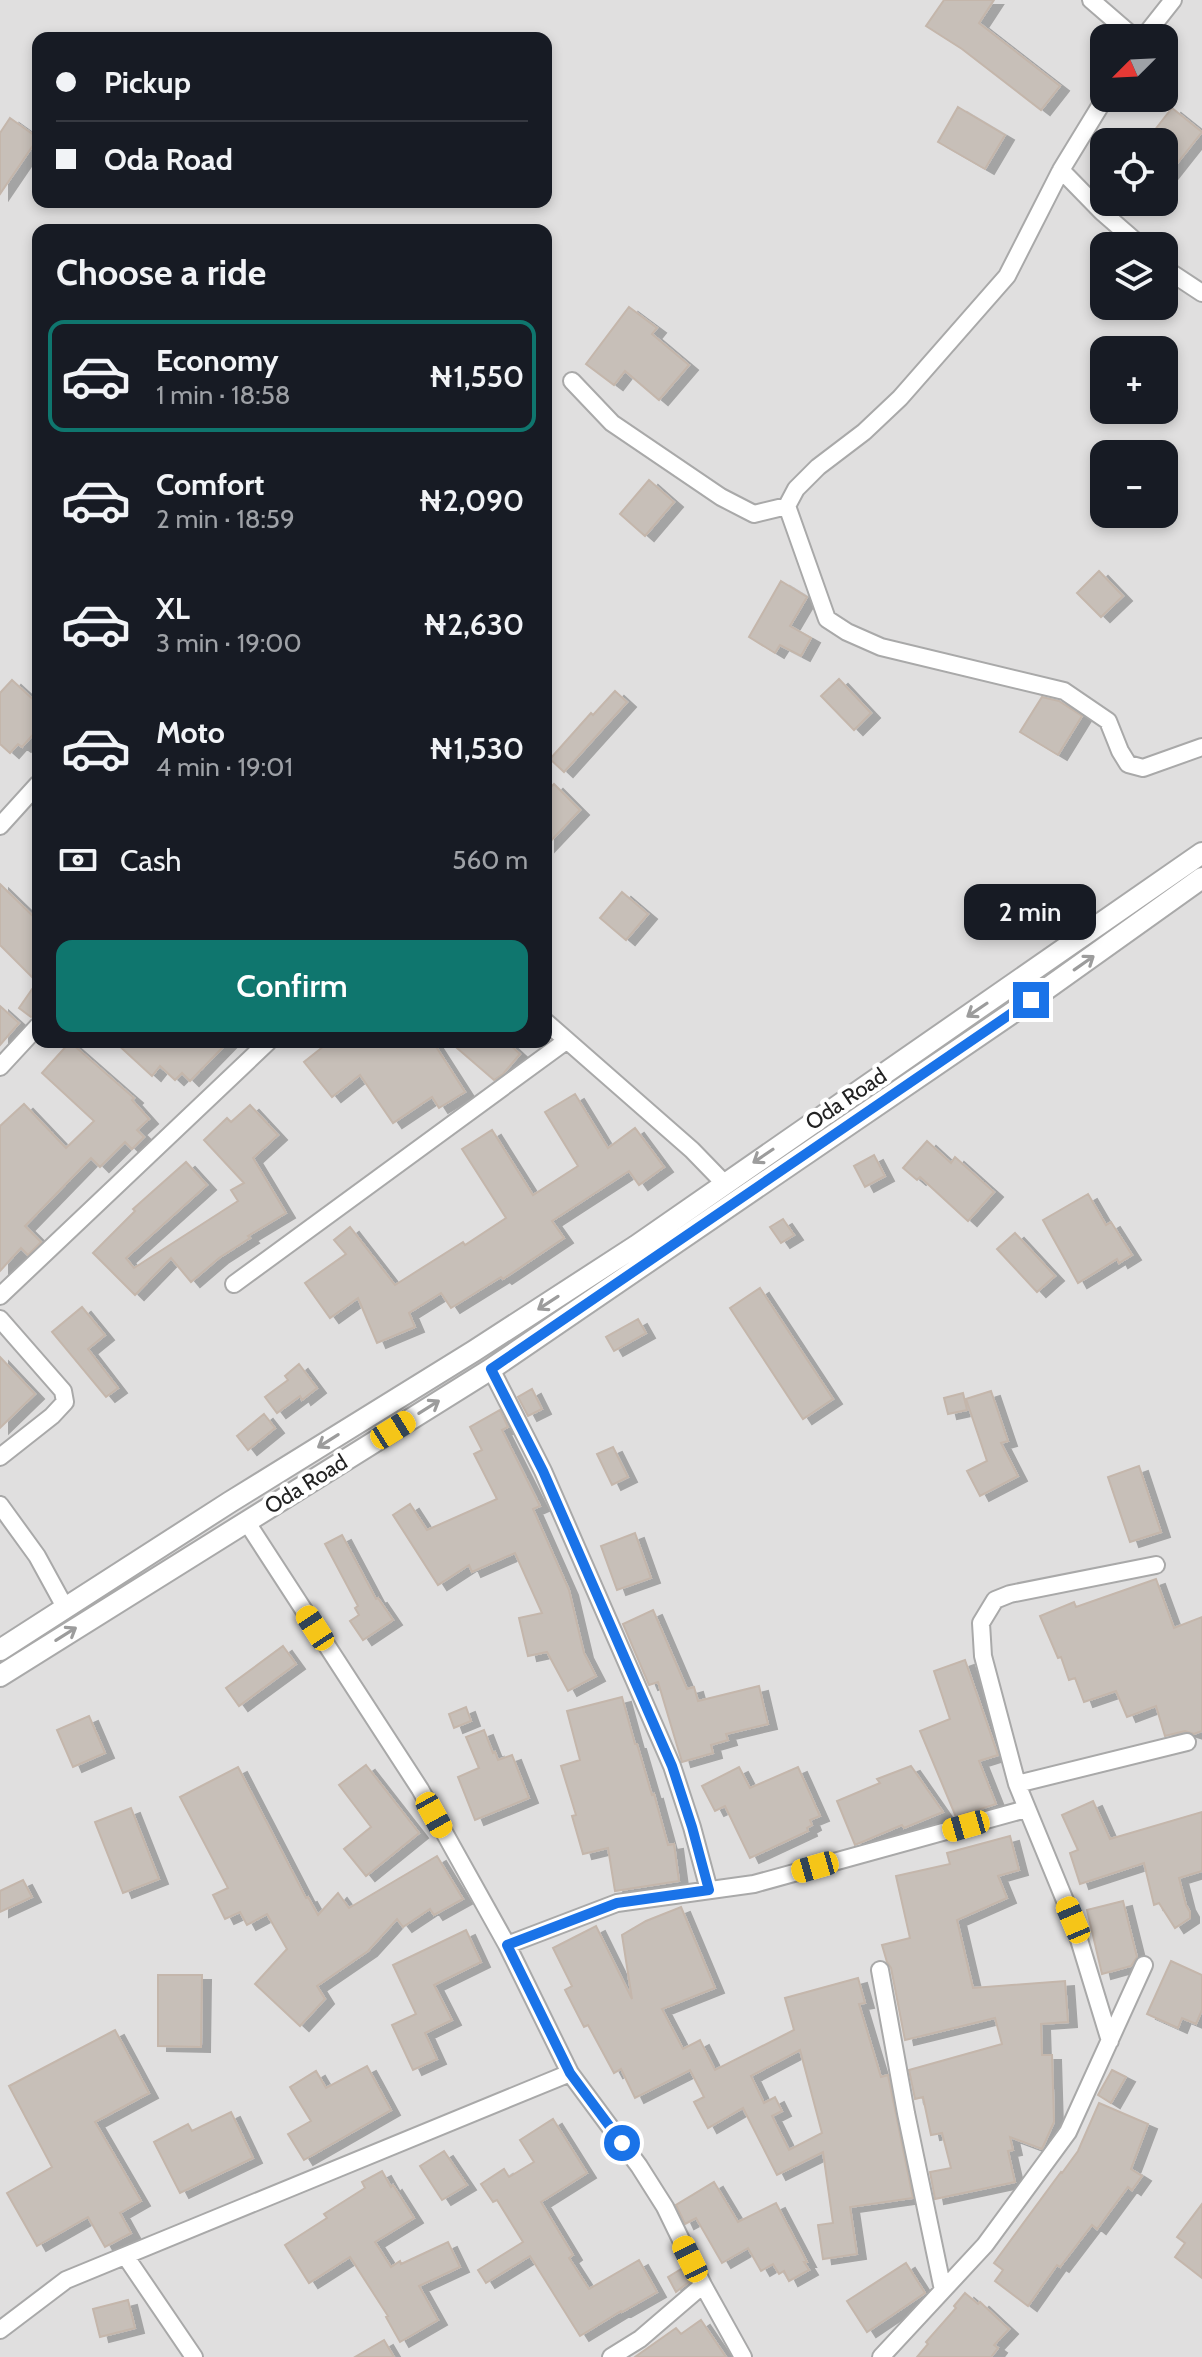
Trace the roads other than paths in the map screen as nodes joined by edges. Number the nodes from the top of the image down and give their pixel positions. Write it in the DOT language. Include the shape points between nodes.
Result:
graph roads {
  1 [pos="1091,0"];
  2 [pos="1173,0"];
  3 [pos="1119,24"];
  4 [pos="1154,24"];
  5 [pos="1096,112"];
  6 [pos="1061,170"];
  7 [pos="1125,232"];
  8 [pos="1178,277"];
  9 [pos="1202,293"];
  10 [pos="572,381"];
  11 [pos="787,506"];
  12 [pos="1202,747"];
  13 [pos="32,791"];
  14 [pos="0,826"];
  15 [pos="1202,853"];
  16 [pos="1202,878"];
  17 [pos="552,1028"];
  18 [pos="32,1032"];
  19 [pos="566,1041"];
  20 [pos="262,1048"];
  21 [pos="0,1067"];
  22 [pos="724,1183"];
  23 [pos="234,1284"];
  24 [pos="0,1296"];
  25 [pos="0,1319"];
  26 [pos="491,1369"];
  27 [pos="0,1457"];
  28 [pos="0,1505"];
  29 [pos="246,1521"];
  30 [pos="1156,1565"];
  31 [pos="66,1609"];
  32 [pos="0,1650"];
  33 [pos="0,1676"];
  34 [pos="1187,1742"];
  35 [pos="1017,1784"];
  36 [pos="1026,1809"];
  37 [pos="709,1890"];
  38 [pos="507,1945"];
  39 [pos="1144,1965"];
  40 [pos="880,1970"];
  41 [pos="1110,2041"];
  42 [pos="570,2073"];
  43 [pos="126,2257"];
  44 [pos="703,2285"];
  45 [pos="943,2290"];
  46 [pos="0,2330"];
  47 [pos="194,2357"];
  48 [pos="611,2357"];
  49 [pos="743,2357"];
  50 [pos="881,2357"];
  1 -- 3 [label="street"];
  2 -- 4 [label="street"];
  5 -- 6 [label="street"];
  6 -- 7 [label="street"];
  6 -- 11 [label="street" via="1007,276 900,398 818,467"];
  8 -- 9 [label="street"];
  10 -- 11 [label="street" via="612,423 721,497 754,514"];
  11 -- 12 [label="street" via="827,619 847,632 881,647 1064,691 1108,721 1128,764 1143,768"];
  13 -- 14 [label="street"];
  15 -- 22 [label="street, Oda Road, one-way"];
  26 -- 16 [label="street, Oda Road, one-way"];
  17 -- 19 [label="street"];
  18 -- 21 [label="street"];
  19 -- 22 [label="street"];
  19 -- 23 [label="street"];
  20 -- 24 [label="street"];
  22 -- 31 [label="street, Oda Road, one-way" via="474,1351"];
  25 -- 27 [label="street" via="63,1391 65,1402"];
  29 -- 26 [label="street, Oda Road, one-way"];
  26 -- 37 [label="street" via="543,1471 672,1766"];
  28 -- 31 [label="street"];
  33 -- 29 [label="street, Oda Road, one-way"];
  29 -- 38 [label="street" via="420,1789"];
  30 -- 35 [label="street" via="995,1600 981,1623 983,1656"];
  31 -- 32 [label="street, Oda Road"];
  34 -- 35 [label="street"];
  35 -- 36 [label="street"];
  36 -- 37 [label="street" via="754,1884"];
  36 -- 41 [label="street" via="1073,1920"];
  37 -- 38 [label="street" via="617,1903"];
  38 -- 42 [label="street"];
  39 -- 41 [label="street"];
  40 -- 45 [label="street"];
  41 -- 45 [label="street" via="1068,2132 985,2245"];
  42 -- 43 [label="street"];
  42 -- 44 [label="street" via="665,2207"];
  43 -- 46 [label="street" via="66,2280"];
  43 -- 47 [label="street"];
  44 -- 48 [label="street"];
  44 -- 49 [label="street"];
  45 -- 50 [label="street"];
}
